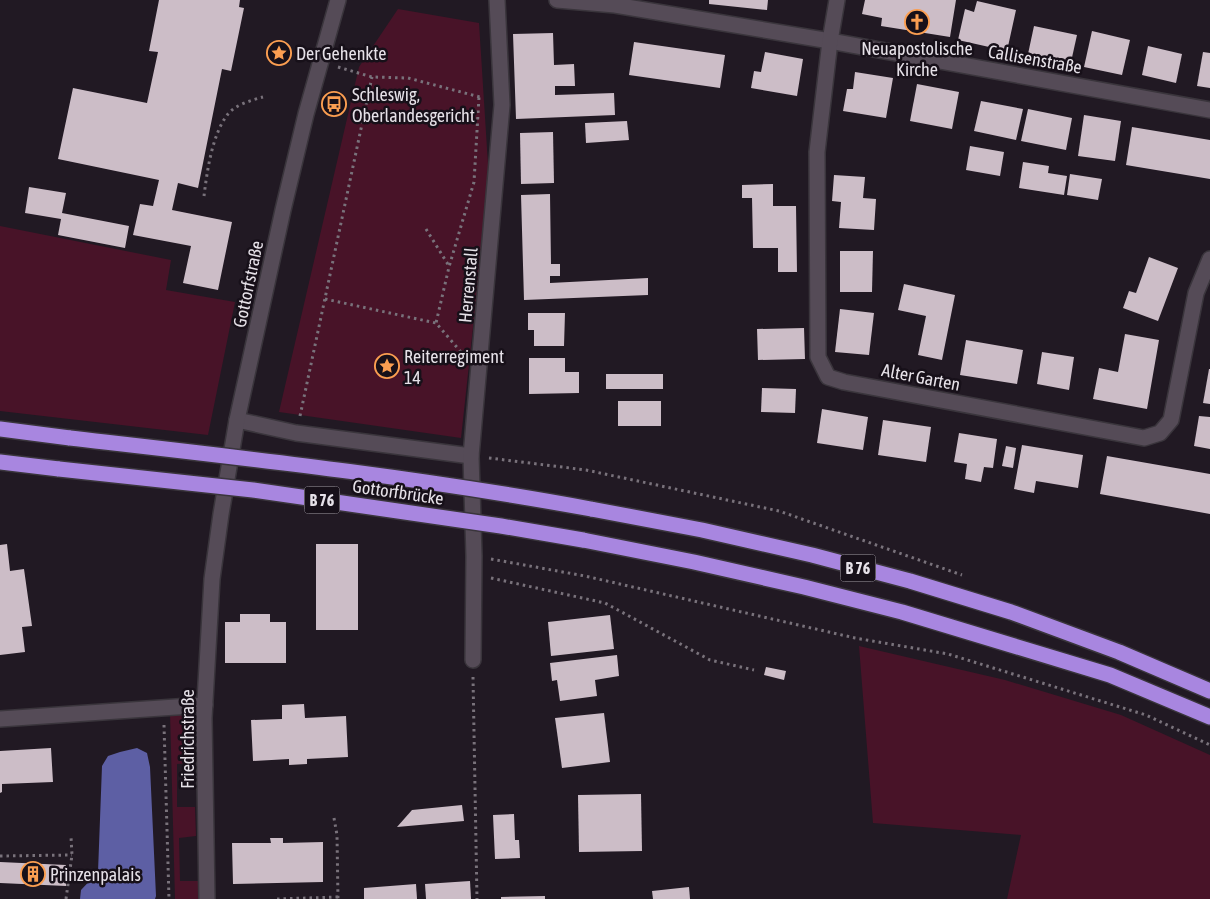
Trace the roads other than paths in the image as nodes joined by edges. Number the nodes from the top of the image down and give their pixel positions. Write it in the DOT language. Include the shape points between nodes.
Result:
graph roads {
  1 [pos="338,0"];
  2 [pos="497,0"];
  3 [pos="557,0"];
  4 [pos="837,0"];
  5 [pos="830,41"];
  6 [pos="1210,110"];
  7 [pos="1210,259"];
  8 [pos="237,420"];
  9 [pos="0,429"];
  10 [pos="471,456"];
  11 [pos="0,462"];
  12 [pos="212,580"];
  13 [pos="473,660"];
  14 [pos="1210,691"];
  15 [pos="205,705"];
  16 [pos="1210,717"];
  17 [pos="0,719"];
  18 [pos="207,899"];
  1 -- 8 [label="street, Gottorfstraße" via="295,159"];
  2 -- 10 [label="street, Herrenstall" via="502,106"];
  3 -- 5 [label="street, Callisenstraße" via="615,5"];
  4 -- 5 [label="street"];
  5 -- 6 [label="street, Callisenstraße"];
  5 -- 7 [label="street, Alter Garten" via="817,152 818,357 828,377 1144,438 1160,433 1171,420 1196,293"];
  8 -- 10 [label="street" via="296,433"];
  8 -- 12 [label="street, Gottorfstraße"];
  9 -- 14 [label="highway, Gottorfbrücke / B 76, bridge" via="268,460 510,494 711,532 910,581 1011,612 1119,652"];
  10 -- 13 [label="street, Herrenstall"];
  11 -- 16 [label="highway, Gottorfbrücke / B 76, bridge" via="254,490 492,524 704,564 902,612 1001,641 1110,676"];
  12 -- 15 [label="street, Friedrichstraße"];
  15 -- 17 [label="street"];
  15 -- 18 [label="street, Friedrichstraße"];
}
